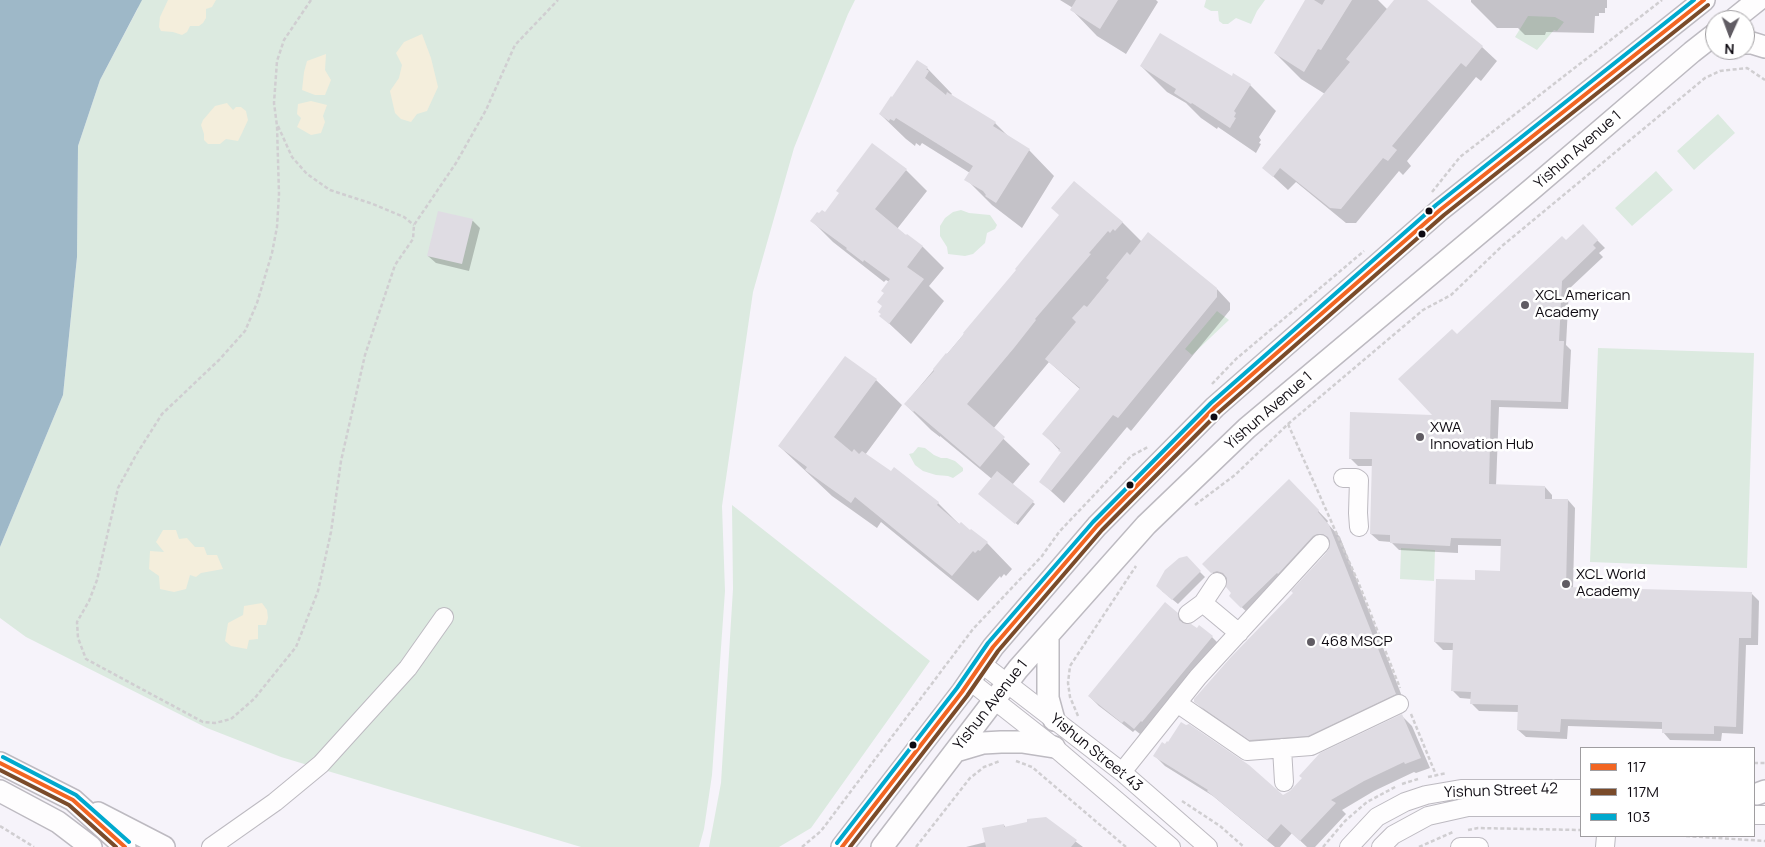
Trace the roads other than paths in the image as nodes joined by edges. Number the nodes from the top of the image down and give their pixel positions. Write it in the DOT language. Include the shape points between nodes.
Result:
graph roads {
  1 [pos="1704,0"];
  2 [pos="1705,42"];
  3 [pos="1705,49"];
  4 [pos="1692,52"];
  5 [pos="1343,478"];
  6 [pos="1359,527"];
  7 [pos="1320,544"];
  8 [pos="1217,582"];
  9 [pos="1203,603"];
  10 [pos="1188,614"];
  11 [pos="444,617"];
  12 [pos="1238,633"];
  13 [pos="1048,637"];
  14 [pos="982,664"];
  15 [pos="970,681"];
  16 [pos="1002,691"];
  17 [pos="1403,702"];
  18 [pos="1177,703"];
  19 [pos="1054,720"];
  20 [pos="1054,747"];
  21 [pos="1282,748"];
  22 [pos="956,751"];
  23 [pos="0,763"];
  24 [pos="1122,772"];
  25 [pos="1284,782"];
  26 [pos="1580,789"];
  27 [pos="0,791"];
  28 [pos="73,800"];
  29 [pos="1580,807"];
  30 [pos="1459,836"];
  31 [pos="1166,842"];
  32 [pos="91,847"];
  33 [pos="125,847"];
  34 [pos="164,847"];
  35 [pos="211,847"];
  36 [pos="842,847"];
  37 [pos="882,847"];
  38 [pos="1208,847"];
  39 [pos="1349,847"];
  40 [pos="1381,847"];
  41 [pos="1479,847"];
  1 -- 14 [label="main road, Yishun Avenue 1" via="1440,210 1215,407 1097,526"];
  2 -- 4 [label="main road, Yishun Avenue 1"];
  3 -- 4 [label="main road"];
  4 -- 13 [label="main road, Yishun Avenue 1" via="1247,428 1146,525"];
  5 -- 6 [label="street" via="1359,480"];
  7 -- 12 [label="street"];
  8 -- 9 [label="street"];
  9 -- 10 [label="street"];
  9 -- 12 [label="street"];
  11 -- 35 [label="street" via="408,668 321,764 275,802"];
  12 -- 18 [label="street"];
  13 -- 16 [label="main road, Yishun Avenue 1"];
  13 -- 19 [label="main road" via="1048,698"];
  14 -- 15 [label="main road, Yishun Avenue 1"];
  14 -- 16 [label="street, Yishun Street 43"];
  15 -- 16 [label="street, Yishun Street 43"];
  15 -- 36 [label="main road, Yishun Avenue 1"];
  16 -- 19 [label="street, Yishun Street 43"];
  16 -- 20 [label="street, Yishun Street 43"];
  16 -- 22 [label="main road, Yishun Avenue 1"];
  17 -- 21 [label="street" via="1311,746"];
  18 -- 21 [label="street" via="1247,751"];
  18 -- 24 [label="street"];
  19 -- 24 [label="street, Yishun Street 43"];
  20 -- 22 [label="main road" via="1001,742 983,743"];
  20 -- 31 [label="street, Yishun Street 43"];
  21 -- 25 [label="street"];
  22 -- 37 [label="main road, Yishun Avenue 1"];
  23 -- 28 [label="main road"];
  24 -- 38 [label="street, Yishun Street 43"];
  26 -- 39 [label="street, Yishun Street 42" via="1461,789 1426,795 1377,817"];
  27 -- 32 [label="main road" via="58,822"];
  28 -- 33 [label="main road"];
  28 -- 34 [label="main road"];
  29 -- 40 [label="street, Yishun Street 42" via="1468,808 1428,816 1393,835"];
  30 -- 41 [label="street"];
}
